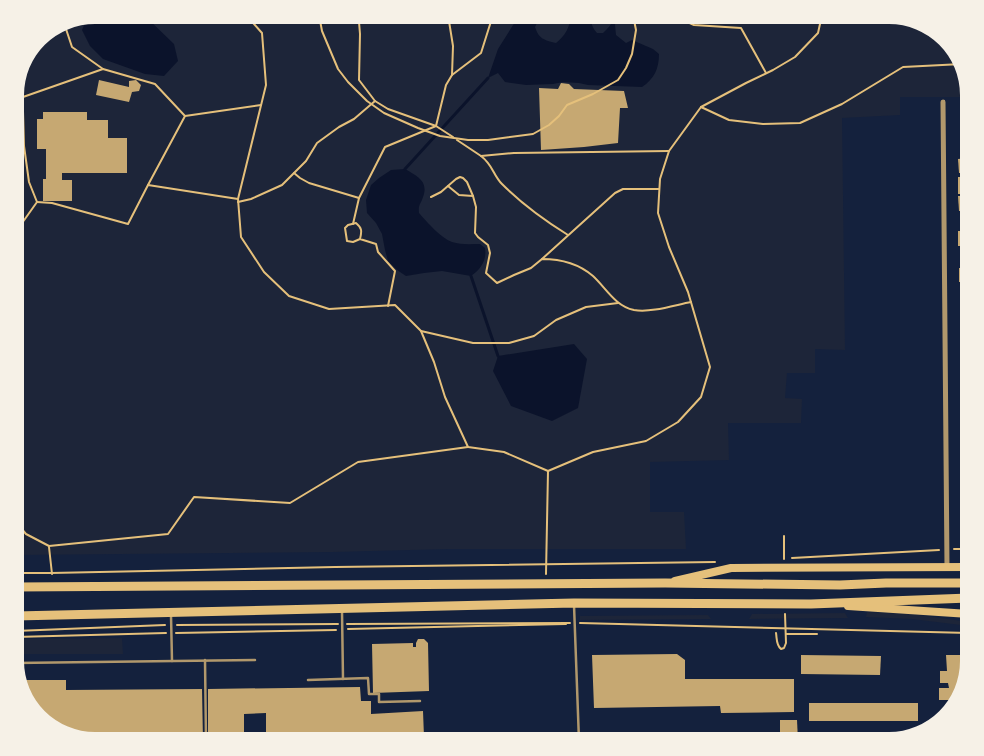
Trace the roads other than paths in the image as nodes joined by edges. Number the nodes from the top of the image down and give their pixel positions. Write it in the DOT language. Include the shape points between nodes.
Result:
graph roads {
  1 [pos="943,102"];
  2 [pos="947,567"];
  3 [pos="960,567"];
  4 [pos="665,583"];
  5 [pos="960,583"];
  6 [pos="24,587"];
  7 [pos="960,598"];
  8 [pos="574,603"];
  9 [pos="811,604"];
  10 [pos="342,608"];
  11 [pos="171,612"];
  12 [pos="960,613"];
  13 [pos="24,616"];
  14 [pos="205,660"];
  15 [pos="255,660"];
  16 [pos="172,661"];
  17 [pos="24,663"];
  18 [pos="343,679"];
  19 [pos="308,680"];
  20 [pos="420,701"];
  21 [pos="206,732"];
  22 [pos="579,732"];
  1 -- 2 [label="street"];
  2 -- 3 [label="main road"];
  2 -- 4 [label="main road" via="731,568"];
  4 -- 5 [label="highway"];
  4 -- 6 [label="highway"];
  7 -- 9 [label="highway"];
  8 -- 9 [label="highway"];
  8 -- 10 [label="highway"];
  8 -- 22 [label="lane"];
  9 -- 12 [label="main road"];
  10 -- 11 [label="highway"];
  10 -- 18 [label="lane"];
  11 -- 13 [label="highway"];
  11 -- 16 [label="lane"];
  14 -- 15 [label="lane"];
  14 -- 16 [label="lane"];
  14 -- 21 [label="lane"];
  16 -- 17 [label="lane"];
  18 -- 19 [label="lane"];
  18 -- 20 [label="lane" via="368,678 369,694 379,694 379,702"];
}
